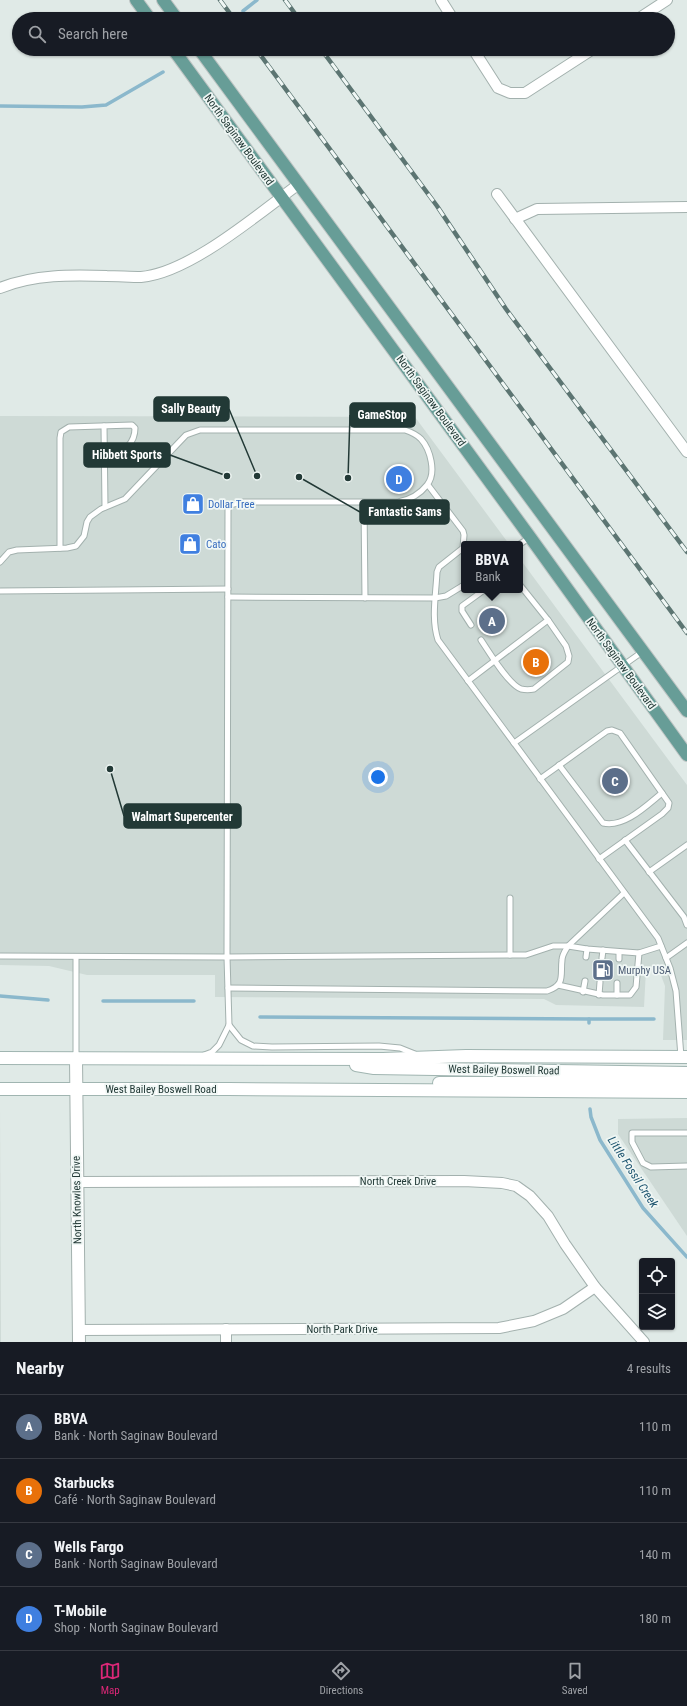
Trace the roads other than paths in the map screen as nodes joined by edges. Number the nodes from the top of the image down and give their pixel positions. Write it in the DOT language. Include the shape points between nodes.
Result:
graph roads {
  1 [pos="136,0"];
  2 [pos="163,0"];
  3 [pos="441,0"];
  4 [pos="666,0"];
  5 [pos="145,12"];
  6 [pos="172,12"];
  7 [pos="449,12"];
  8 [pos="648,12"];
  9 [pos="178,56"];
  10 [pos="204,56"];
  11 [pos="477,56"];
  12 [pos="582,56"];
  13 [pos="299,184"];
  14 [pos="496,194"];
  15 [pos="281,197"];
  16 [pos="687,207"];
  17 [pos="515,219"];
  18 [pos="0,288"];
  19 [pos="104,426"];
  20 [pos="687,452"];
  21 [pos="105,463"];
  22 [pos="428,485"];
  23 [pos="364,503"];
  24 [pos="105,507"];
  25 [pos="530,537"];
  26 [pos="464,541"];
  27 [pos="523,542"];
  28 [pos="60,548"];
  29 [pos="461,550"];
  30 [pos="0,562"];
  31 [pos="461,586"];
  32 [pos="228,589"];
  33 [pos="523,589"];
  34 [pos="0,591"];
  35 [pos="480,593"];
  36 [pos="228,597"];
  37 [pos="364,598"];
  38 [pos="435,598"];
  39 [pos="548,620"];
  40 [pos="471,625"];
  41 [pos="481,640"];
  42 [pos="643,651"];
  43 [pos="494,660"];
  44 [pos="622,666"];
  45 [pos="468,681"];
  46 [pos="687,711"];
  47 [pos="514,743"];
  48 [pos="687,755"];
  49 [pos="559,765"];
  50 [pos="540,778"];
  51 [pos="662,793"];
  52 [pos="625,840"];
  53 [pos="687,845"];
  54 [pos="599,859"];
  55 [pos="649,872"];
  56 [pos="624,893"];
  57 [pos="510,898"];
  58 [pos="685,915"];
  59 [pos="687,925"];
  60 [pos="687,943"];
  61 [pos="568,946"];
  62 [pos="661,946"];
  63 [pos="587,949"];
  64 [pos="603,950"];
  65 [pos="619,952"];
  66 [pos="639,953"];
  67 [pos="510,955"];
  68 [pos="0,956"];
  69 [pos="76,957"];
  70 [pos="227,957"];
  71 [pos="586,957"];
  72 [pos="602,958"];
  73 [pos="666,958"];
  74 [pos="619,959"];
  75 [pos="585,981"];
  76 [pos="600,982"];
  77 [pos="617,983"];
  78 [pos="558,986"];
  79 [pos="228,988"];
  80 [pos="584,992"];
  81 [pos="599,995"];
  82 [pos="616,995"];
  83 [pos="229,1025"];
  84 [pos="423,1057"];
  85 [pos="684,1057"];
  86 [pos="0,1058"];
  87 [pos="76,1058"];
  88 [pos="194,1059"];
  89 [pos="321,1059"];
  90 [pos="687,1072"];
  91 [pos="657,1077"];
  92 [pos="687,1083"];
  93 [pos="0,1089"];
  94 [pos="76,1090"];
  95 [pos="323,1090"];
  96 [pos="687,1092"];
  97 [pos="687,1133"];
  98 [pos="687,1166"];
  99 [pos="77,1182"];
  100 [pos="595,1287"];
  101 [pos="226,1330"];
  102 [pos="79,1336"];
  103 [pos="226,1342"];
  104 [pos="644,1342"];
  1 -- 5 [label="main road"];
  2 -- 6 [label="main road"];
  3 -- 7 [label="street"];
  4 -- 8 [label="street"];
  9 -- 15 [label="main road, North Saginaw Boulevard"];
  10 -- 13 [label="main road, North Saginaw Boulevard"];
  11 -- 12 [label="street" via="498,88 510,93 525,93"];
  13 -- 15 [label="street"];
  13 -- 42 [label="main road, North Saginaw Boulevard"];
  14 -- 17 [label="street"];
  15 -- 18 [label="street" via="209,250 169,269 142,277 46,276 17,281"];
  15 -- 25 [label="main road, North Saginaw Boulevard"];
  16 -- 17 [label="street" via="537,209"];
  17 -- 20 [label="street"];
  19 -- 21 [label="lane"];
  19 -- 21 [label="lane" via="132,425 135,428 134,439 129,446"];
  19 -- 28 [label="lane" via="69,427 61,432"];
  21 -- 24 [label="lane"];
  22 -- 23 [label="lane" via="408,500"];
  22 -- 24 [label="lane" via="431,476 430,457 421,439 405,430 200,430 186,436 125,499"];
  22 -- 26 [label="lane" via="463,531"];
  23 -- 32 [label="lane" via="240,502 230,505"];
  23 -- 37 [label="lane"];
  24 -- 28 [label="lane" via="90,517 84,536 76,546"];
  25 -- 27 [label="lane"];
  25 -- 44 [label="main road, North Saginaw Boulevard"];
  28 -- 30 [label="lane" via="8,552"];
  29 -- 38 [label="lane" via="439,567"];
  31 -- 38 [label="lane" via="446,596"];
  32 -- 34 [label="lane"];
  32 -- 36 [label="lane"];
  33 -- 39 [label="lane"];
  35 -- 40 [label="lane" via="462,606 462,611"];
  36 -- 37 [label="lane"];
  36 -- 70 [label="lane"];
  37 -- 38 [label="lane"];
  38 -- 45 [label="lane" via="435,630 438,640"];
  39 -- 43 [label="lane"];
  39 -- 43 [label="lane" via="566,646 568,662 534,689 527,690 514,685"];
  41 -- 43 [label="lane"];
  42 -- 44 [label="lane"];
  42 -- 46 [label="main road, North Saginaw Boulevard"];
  43 -- 45 [label="lane"];
  44 -- 47 [label="lane"];
  44 -- 48 [label="main road, North Saginaw Boulevard"];
  45 -- 47 [label="lane"];
  47 -- 50 [label="lane"];
  49 -- 50 [label="lane"];
  49 -- 51 [label="lane" via="603,823 618,823 638,812"];
  49 -- 51 [label="lane" via="607,731 616,731 620,733"];
  50 -- 54 [label="lane"];
  51 -- 52 [label="lane" via="668,808"];
  52 -- 54 [label="lane"];
  52 -- 55 [label="lane"];
  53 -- 55 [label="lane"];
  54 -- 56 [label="lane"];
  55 -- 58 [label="lane"];
  56 -- 61 [label="lane"];
  56 -- 62 [label="lane" via="658,938"];
  57 -- 67 [label="lane"];
  58 -- 59 [label="lane"];
  60 -- 73 [label="lane"];
  61 -- 63 [label="lane"];
  61 -- 67 [label="lane" via="546,947 526,955"];
  61 -- 78 [label="lane" via="563,955 561,981"];
  62 -- 66 [label="lane"];
  62 -- 73 [label="lane"];
  63 -- 64 [label="lane"];
  63 -- 71 [label="lane"];
  64 -- 65 [label="lane"];
  64 -- 72 [label="lane"];
  65 -- 66 [label="lane"];
  65 -- 74 [label="lane"];
  66 -- 82 [label="lane" via="636,987 630,994"];
  67 -- 70 [label="lane"];
  68 -- 69 [label="lane"];
  69 -- 70 [label="lane"];
  69 -- 87 [label="lane"];
  70 -- 79 [label="lane"];
  73 -- 85 [label="lane" via="676,991"];
  75 -- 80 [label="lane"];
  76 -- 81 [label="lane"];
  77 -- 82 [label="lane"];
  78 -- 79 [label="lane" via="547,991"];
  78 -- 80 [label="lane"];
  79 -- 83 [label="lane"];
  80 -- 81 [label="lane"];
  81 -- 82 [label="lane"];
  83 -- 84 [label="lane" via="241,1040 253,1046 379,1046 400,1048"];
  83 -- 88 [label="lane" via="219,1045 212,1052"];
  84 -- 85 [label="main road, West Bailey Boswell Road"];
  84 -- 89 [label="main road, West Bailey Boswell Road"];
  86 -- 87 [label="main road, West Bailey Boswell Road"];
  87 -- 88 [label="main road, West Bailey Boswell Road"];
  87 -- 94 [label="main road, North Knowles Drive"];
  88 -- 89 [label="main road, West Bailey Boswell Road"];
  89 -- 91 [label="main road, West Bailey Boswell Road" via="374,1068"];
  90 -- 91 [label="main road, West Bailey Boswell Road"];
  91 -- 92 [label="main road, West Bailey Boswell Road"];
  91 -- 95 [label="main road, West Bailey Boswell Road" via="374,1083"];
  93 -- 94 [label="main road, West Bailey Boswell Road"];
  94 -- 95 [label="main road, West Bailey Boswell Road"];
  94 -- 99 [label="main road, North Knowles Drive"];
  95 -- 96 [label="main road, West Bailey Boswell Road"];
  97 -- 98 [label="lane" via="632,1133 632,1142 643,1163 650,1167"];
  99 -- 100 [label="street, North Creek Drive" via="464,1181 516,1186 530,1196 548,1216"];
  99 -- 102 [label="main road, North Knowles Drive"];
  100 -- 101 [label="street, North Park Drive" via="563,1309 534,1321 499,1328"];
  100 -- 104 [label="street, North Creek Drive"];
  101 -- 102 [label="street, North Park Drive"];
  101 -- 103 [label="street"];
}
